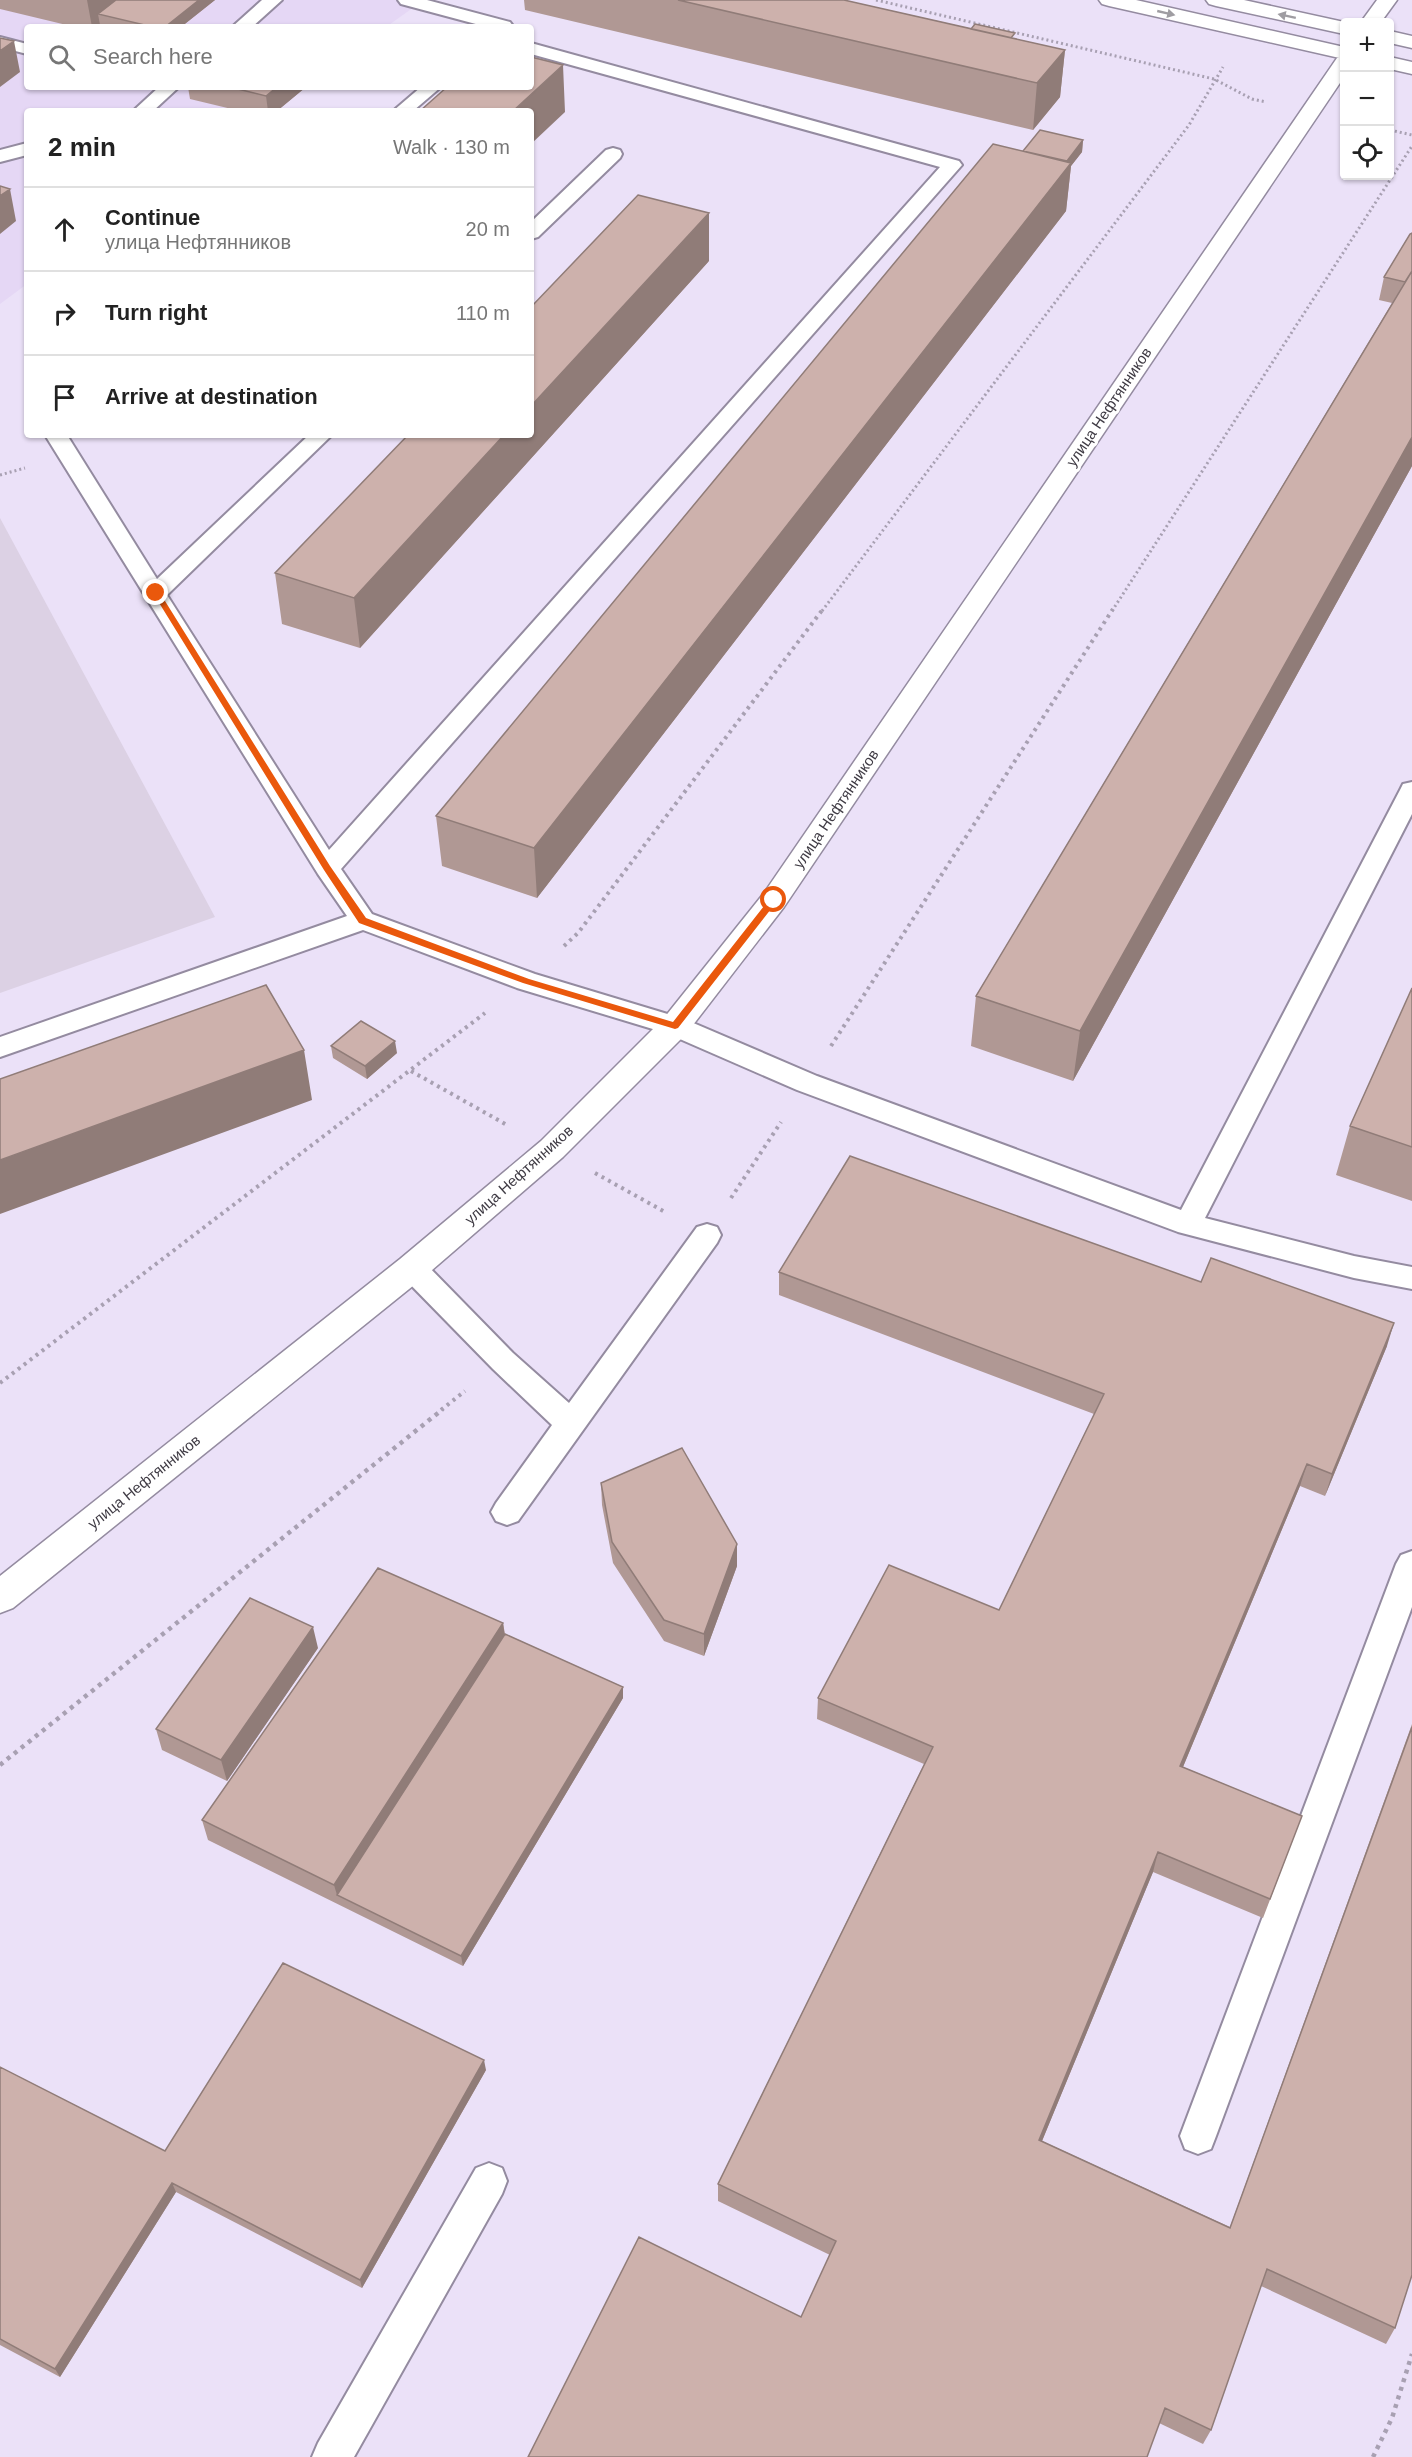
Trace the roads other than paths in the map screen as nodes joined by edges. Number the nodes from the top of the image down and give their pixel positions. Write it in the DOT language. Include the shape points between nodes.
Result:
graph roads {
  1 [pos="273,0"];
  2 [pos="407,0"];
  3 [pos="1109,0"];
  4 [pos="1216,0"];
  5 [pos="1387,0"];
  6 [pos="1374,18"];
  7 [pos="501,20"];
  8 [pos="245,24"];
  9 [pos="1340,27"];
  10 [pos="1394,38"];
  11 [pos="0,42"];
  12 [pos="1412,42"];
  13 [pos="24,48"];
  14 [pos="534,49"];
  15 [pos="1340,52"];
  16 [pos="1394,64"];
  17 [pos="1340,68"];
  18 [pos="1412,68"];
  19 [pos="166,90"];
  20 [pos="428,90"];
  21 [pos="146,108"];
  22 [pos="406,108"];
  23 [pos="24,150"];
  24 [pos="613,154"];
  25 [pos="0,156"];
  26 [pos="534,230"];
  27 [pos="58,438"];
  28 [pos="318,438"];
  29 [pos="156,593"];
  30 [pos="1412,790"];
  31 [pos="327,868"];
  32 [pos="363,920"];
  33 [pos="675,1026"];
  34 [pos="0,1047"];
  35 [pos="1188,1224"];
  36 [pos="706,1235"];
  37 [pos="412,1268"];
  38 [pos="1412,1278"];
  39 [pos="571,1424"];
  40 [pos="507,1512"];
  41 [pos="1412,1564"];
  42 [pos="0,1597"];
  43 [pos="1198,2136"];
  44 [pos="489,2181"];
  45 [pos="332,2457"];
  1 -- 8 [label="lane"];
  2 -- 7 [label="lane"];
  3 -- 15 [label="street, one-way"];
  9 -- 4 [label="street, one-way"];
  5 -- 6 [label="street"];
  10 -- 12 [label="street"];
  11 -- 13 [label="lane"];
  14 -- 31 [label="lane" via="952,165"];
  16 -- 18 [label="street"];
  17 -- 33 [label="street, улица Нефтянников" via="774,900"];
  19 -- 21 [label="lane"];
  20 -- 22 [label="lane"];
  23 -- 25 [label="lane"];
  24 -- 26 [label="lane"];
  27 -- 29 [label="lane"];
  28 -- 29 [label="lane"];
  29 -- 31 [label="lane"];
  30 -- 35 [label="lane"];
  31 -- 32 [label="lane"];
  32 -- 33 [label="lane" via="526,981"];
  32 -- 34 [label="lane"];
  33 -- 35 [label="lane" via="807,1083"];
  33 -- 37 [label="street, улица Нефтянников" via="552,1149"];
  35 -- 38 [label="lane"];
  36 -- 39 [label="lane"];
  37 -- 39 [label="lane"];
  37 -- 42 [label="street, улица Нефтянников"];
  39 -- 40 [label="lane"];
  41 -- 43 [label="lane"];
  44 -- 45 [label="lane"];
}
